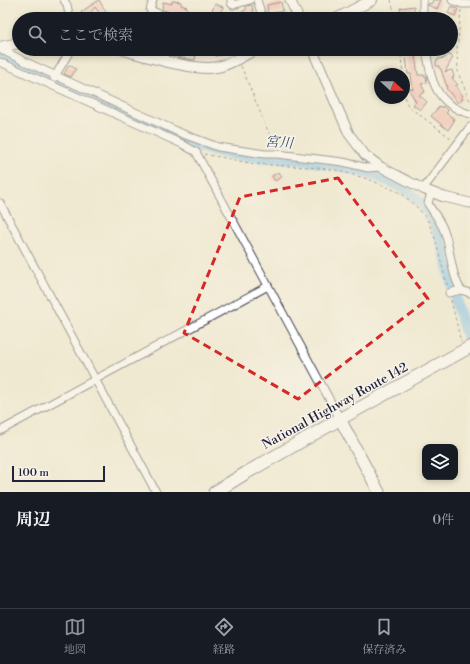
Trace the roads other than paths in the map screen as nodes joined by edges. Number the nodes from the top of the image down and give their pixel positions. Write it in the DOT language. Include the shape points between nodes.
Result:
graph roads {
  1 [pos="64,0"];
  2 [pos="153,0"];
  3 [pos="231,0"];
  4 [pos="250,0"];
  5 [pos="257,0"];
  6 [pos="290,0"];
  7 [pos="372,0"];
  8 [pos="423,0"];
  9 [pos="452,0"];
  10 [pos="470,4"];
  11 [pos="68,12"];
  12 [pos="155,12"];
  13 [pos="261,12"];
  14 [pos="296,12"];
  15 [pos="349,12"];
  16 [pos="423,12"];
  17 [pos="12,45"];
  18 [pos="0,48"];
  19 [pos="12,55"];
  20 [pos="14,56"];
  21 [pos="67,56"];
  22 [pos="147,56"];
  23 [pos="165,56"];
  24 [pos="242,56"];
  25 [pos="315,56"];
  26 [pos="427,56"];
  27 [pos="163,60"];
  28 [pos="0,62"];
  29 [pos="54,80"];
  30 [pos="470,114"];
  31 [pos="470,127"];
  32 [pos="381,167"];
  33 [pos="427,190"];
  34 [pos="0,203"];
  35 [pos="470,203"];
  36 [pos="268,286"];
  37 [pos="470,293"];
  38 [pos="467,348"];
  39 [pos="95,380"];
  40 [pos="340,419"];
  41 [pos="0,431"];
  42 [pos="156,492"];
  43 [pos="215,492"];
  44 [pos="380,492"];
  1 -- 11 [label="street"];
  2 -- 12 [label="street" via="150,10"];
  3 -- 4 [label="street" via="232,5"];
  5 -- 13 [label="street"];
  6 -- 14 [label="street"];
  7 -- 15 [label="main road"];
  8 -- 16 [label="street"];
  9 -- 10 [label="street"];
  17 -- 18 [label="main road"];
  18 -- 19 [label="street"];
  20 -- 29 [label="street"];
  21 -- 29 [label="street"];
  22 -- 27 [label="main road"];
  23 -- 27 [label="street"];
  24 -- 27 [label="main road" via="221,67 210,68"];
  25 -- 32 [label="street" via="349,134 365,155"];
  26 -- 30 [label="street" via="435,88 459,111"];
  28 -- 29 [label="street"];
  29 -- 32 [label="street" via="218,147 343,162 368,168"];
  29 -- 36 [label="street" via="188,147 199,155"];
  31 -- 33 [label="street"];
  32 -- 33 [label="street"];
  33 -- 35 [label="street"];
  33 -- 37 [label="street" via="427,202 445,234 457,282 455,292"];
  34 -- 39 [label="street"];
  36 -- 39 [label="street"];
  36 -- 40 [label="street"];
  38 -- 40 [label="highway, National Highway Route 142"];
  39 -- 41 [label="street"];
  39 -- 42 [label="street"];
  40 -- 43 [label="highway, National Highway Route 142"];
  40 -- 44 [label="main road"];
}
